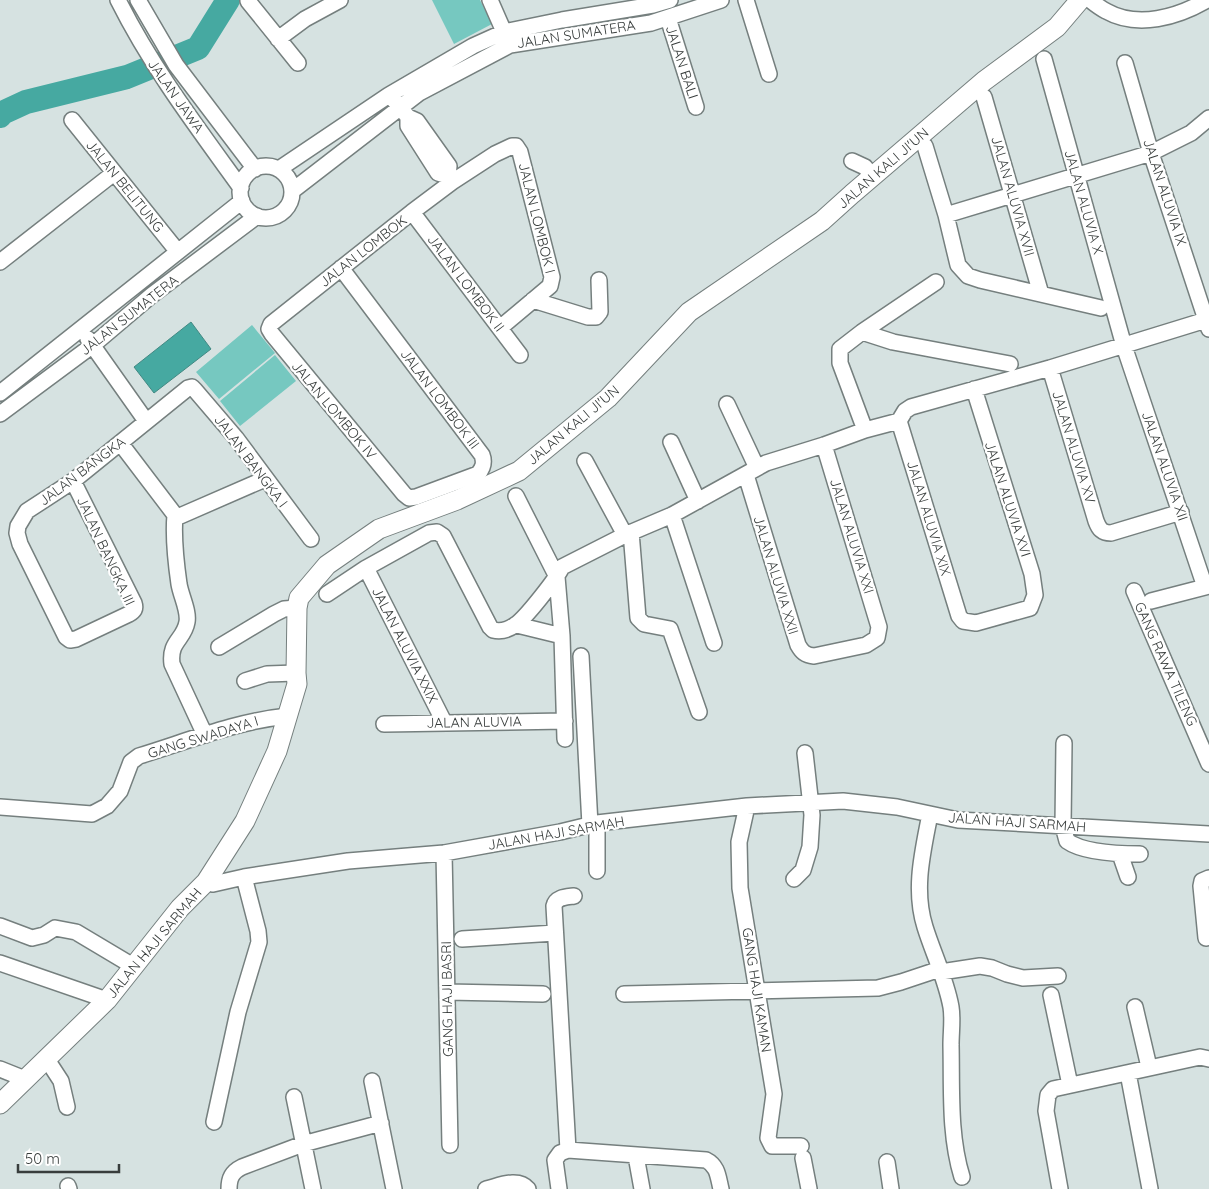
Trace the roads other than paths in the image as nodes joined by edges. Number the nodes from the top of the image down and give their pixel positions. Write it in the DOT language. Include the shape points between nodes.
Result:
graph roads {
  1 [pos="118,0"];
  2 [pos="138,0"];
  3 [pos="340,0"];
  4 [pos="490,0"];
  5 [pos="670,0"];
  6 [pos="721,0"];
  7 [pos="746,0"];
  8 [pos="1080,0"];
  9 [pos="1090,0"];
  10 [pos="1207,0"];
  11 [pos="248,1"];
  12 [pos="668,18"];
  13 [pos="278,39"];
  14 [pos="507,39"];
  15 [pos="160,40"];
  16 [pos="146,52"];
  17 [pos="1044,59"];
  18 [pos="298,63"];
  19 [pos="1125,63"];
  20 [pos="769,74"];
  21 [pos="389,95"];
  22 [pos="984,97"];
  23 [pos="696,107"];
  24 [pos="404,112"];
  25 [pos="1209,118"];
  26 [pos="72,120"];
  27 [pos="516,146"];
  28 [pos="925,146"];
  29 [pos="1151,153"];
  30 [pos="852,161"];
  31 [pos="254,169"];
  32 [pos="279,169"];
  33 [pos="114,173"];
  34 [pos="872,176"];
  35 [pos="1077,176"];
  36 [pos="450,179"];
  37 [pos="292,191"];
  38 [pos="242,195"];
  39 [pos="1012,195"];
  40 [pos="412,212"];
  41 [pos="946,215"];
  42 [pos="258,216"];
  43 [pos="178,252"];
  44 [pos="0,262"];
  45 [pos="341,268"];
  46 [pos="599,280"];
  47 [pos="936,282"];
  48 [pos="1204,291"];
  49 [pos="1041,294"];
  50 [pos="533,300"];
  51 [pos="1101,308"];
  52 [pos="274,320"];
  53 [pos="1208,324"];
  54 [pos="500,328"];
  55 [pos="81,329"];
  56 [pos="862,332"];
  57 [pos="93,345"];
  58 [pos="1124,346"];
  59 [pos="520,355"];
  60 [pos="1010,364"];
  61 [pos="1050,368"];
  62 [pos="188,388"];
  63 [pos="974,389"];
  64 [pos="0,393"];
  65 [pos="728,404"];
  66 [pos="0,414"];
  67 [pos="146,421"];
  68 [pos="899,421"];
  69 [pos="865,430"];
  70 [pos="671,442"];
  71 [pos="121,444"];
  72 [pos="824,445"];
  73 [pos="584,461"];
  74 [pos="751,472"];
  75 [pos="265,479"];
  76 [pos="74,481"];
  77 [pos="516,496"];
  78 [pos="409,498"];
  79 [pos="698,501"];
  80 [pos="1181,512"];
  81 [pos="175,515"];
  82 [pos="672,515"];
  83 [pos="628,533"];
  84 [pos="311,540"];
  85 [pos="366,568"];
  86 [pos="557,578"];
  87 [pos="1207,587"];
  88 [pos="1134,591"];
  89 [pos="327,594"];
  90 [pos="1151,601"];
  91 [pos="297,608"];
  92 [pos="959,616"];
  93 [pos="517,625"];
  94 [pos="562,636"];
  95 [pos="70,640"];
  96 [pos="714,643"];
  97 [pos="219,646"];
  98 [pos="822,655"];
  99 [pos="581,656"];
  100 [pos="296,673"];
  101 [pos="245,681"];
  102 [pos="699,712"];
  103 [pos="288,716"];
  104 [pos="565,721"];
  105 [pos="444,722"];
  106 [pos="384,724"];
  107 [pos="205,735"];
  108 [pos="565,739"];
  109 [pos="1064,743"];
  110 [pos="805,753"];
  111 [pos="1209,764"];
  112 [pos="810,803"];
  113 [pos="747,806"];
  114 [pos="0,807"];
  115 [pos="930,814"];
  116 [pos="593,824"];
  117 [pos="1063,826"];
  118 [pos="1209,834"];
  119 [pos="444,853"];
  120 [pos="1120,854"];
  121 [pos="1140,854"];
  122 [pos="597,871"];
  123 [pos="244,877"];
  124 [pos="1128,877"];
  125 [pos="1209,878"];
  126 [pos="794,879"];
  127 [pos="206,882"];
  128 [pos="574,896"];
  129 [pos="0,926"];
  130 [pos="555,933"];
  131 [pos="1206,938"];
  132 [pos="462,939"];
  133 [pos="0,962"];
  134 [pos="133,966"];
  135 [pos="940,971"];
  136 [pos="1058,976"];
  137 [pos="447,992"];
  138 [pos="758,992"];
  139 [pos="544,994"];
  140 [pos="624,994"];
  141 [pos="1051,995"];
  142 [pos="107,1000"];
  143 [pos="1135,1007"];
  144 [pos="46,1058"];
  145 [pos="1204,1058"];
  146 [pos="1149,1067"];
  147 [pos="0,1069"];
  148 [pos="1128,1072"];
  149 [pos="26,1079"];
  150 [pos="372,1080"];
  151 [pos="1070,1085"];
  152 [pos="294,1097"];
  153 [pos="0,1104"];
  154 [pos="67,1107"];
  155 [pos="214,1122"];
  156 [pos="381,1123"];
  157 [pos="304,1144"];
  158 [pos="450,1145"];
  159 [pos="568,1150"];
  160 [pos="636,1156"];
  161 [pos="887,1162"];
  162 [pos="962,1177"];
  163 [pos="521,1186"];
  164 [pos="229,1189"];
  165 [pos="312,1189"];
  166 [pos="394,1189"];
  167 [pos="486,1189"];
  168 [pos="559,1189"];
  169 [pos="642,1189"];
  170 [pos="720,1189"];
  171 [pos="809,1189"];
  172 [pos="892,1189"];
  173 [pos="1060,1189"];
  174 [pos="1150,1189"];
  1 -- 16 [label="street, JALAN JAWA"];
  2 -- 15 [label="street, JALAN JAWA"];
  3 -- 13 [label="street"];
  4 -- 14 [label="street"];
  5 -- 14 [label="street, JALAN SUMATERA" via="562,20"];
  6 -- 12 [label="street, JALAN SUMATERA"];
  7 -- 20 [label="street"];
  8 -- 34 [label="street, JALAN KALI JI'UN" via="1057,27 984,81"];
  9 -- 10 [label="street" via="1107,12 1131,20 1168,17"];
  11 -- 13 [label="street"];
  12 -- 14 [label="street, JALAN SUMATERA" via="651,23"];
  12 -- 23 [label="street, JALAN BALI"];
  13 -- 18 [label="street"];
  14 -- 21 [label="street, JALAN SUMATERA" via="473,46"];
  14 -- 24 [label="street, JALAN SUMATERA" via="419,93"];
  15 -- 16 [label="street"];
  15 -- 31 [label="street, JALAN JAWA"];
  16 -- 38 [label="street, JALAN JAWA"];
  17 -- 35 [label="street, JALAN ALUVIA X"];
  19 -- 29 [label="street, JALAN ALUVIA IX"];
  21 -- 24 [label="street"];
  21 -- 32 [label="street, JALAN SUMATERA"];
  22 -- 39 [label="street, JALAN ALUVIA XVII"];
  24 -- 36 [label="street" via="408,126 438,173"];
  24 -- 37 [label="street, JALAN SUMATERA"];
  25 -- 29 [label="street" via="1191,133"];
  26 -- 33 [label="street, JALAN BELITUNG"];
  27 -- 36 [label="street, JALAN LOMBOK"];
  27 -- 50 [label="street, JALAN LOMBOK I" via="552,272 550,286"];
  28 -- 41 [label="street"];
  29 -- 35 [label="street"];
  29 -- 48 [label="street, JALAN ALUVIA IX"];
  30 -- 34 [label="street" via="865,167"];
  31 -- 32 [label="street" via="267,166"];
  31 -- 38 [label="street" via="245,177"];
  32 -- 37 [label="street" via="288,178"];
  33 -- 43 [label="street, JALAN BELITUNG"];
  33 -- 44 [label="street"];
  34 -- 91 [label="street, JALAN KALI JI'UN" via="822,221 689,312 608,398 519,471 457,500 380,529 327,565 300,598"];
  35 -- 39 [label="street"];
  35 -- 58 [label="street, JALAN ALUVIA X"];
  36 -- 40 [label="street, JALAN LOMBOK"];
  37 -- 42 [label="street" via="288,205 278,215"];
  38 -- 42 [label="street" via="246,208"];
  38 -- 43 [label="street, JALAN SUMATERA"];
  39 -- 41 [label="street"];
  39 -- 49 [label="street, JALAN ALUVIA XVII"];
  40 -- 45 [label="street, JALAN LOMBOK"];
  40 -- 54 [label="street, JALAN LOMBOK II"];
  41 -- 49 [label="street" via="958,265 964,273 980,280"];
  42 -- 57 [label="street, JALAN SUMATERA" via="152,295"];
  43 -- 55 [label="street, JALAN SUMATERA"];
  45 -- 52 [label="street, JALAN LOMBOK"];
  45 -- 78 [label="street, JALAN LOMBOK III" via="484,461 478,474"];
  46 -- 50 [label="street" via="600,312 596,317"];
  47 -- 56 [label="street"];
  48 -- 53 [label="street, JALAN ALUVIA IX"];
  49 -- 51 [label="street"];
  50 -- 54 [label="street, JALAN LOMBOK I"];
  52 -- 78 [label="street, JALAN LOMBOK IV" via="270,326 272,334"];
  53 -- 58 [label="street"];
  54 -- 59 [label="street, JALAN LOMBOK II"];
  55 -- 57 [label="street"];
  55 -- 64 [label="street, JALAN SUMATERA"];
  56 -- 60 [label="street" via="901,344"];
  56 -- 69 [label="street" via="839,353"];
  57 -- 66 [label="street, JALAN SUMATERA"];
  57 -- 67 [label="street"];
  58 -- 61 [label="street"];
  58 -- 80 [label="street, JALAN ALUVIA XII"];
  61 -- 63 [label="street"];
  61 -- 80 [label="street, JALAN ALUVIA XV" via="1098,527 1110,533"];
  62 -- 67 [label="street, JALAN BANGKA"];
  62 -- 75 [label="street, JALAN BANGKA I" via="195,390 236,438"];
  63 -- 68 [label="street" via="911,407"];
  63 -- 92 [label="street, JALAN ALUVIA XVI" via="1032,574 1035,595 1030,608 976,624 963,621"];
  65 -- 74 [label="street"];
  67 -- 71 [label="street, JALAN BANGKA"];
  68 -- 69 [label="street"];
  68 -- 92 [label="street, JALAN ALUVIA XIX"];
  69 -- 72 [label="street"];
  70 -- 79 [label="street"];
  71 -- 76 [label="street, JALAN BANGKA"];
  71 -- 81 [label="street"];
  72 -- 74 [label="street" via="766,463"];
  72 -- 98 [label="street, JALAN ALUVIA XXI" via="879,627 873,642"];
  73 -- 83 [label="street"];
  74 -- 79 [label="street"];
  74 -- 98 [label="street, JALAN ALUVIA XXII" via="798,645 807,656"];
  75 -- 81 [label="street" via="180,516"];
  75 -- 84 [label="street, JALAN BANGKA I"];
  76 -- 95 [label="street, JALAN BANGKA" via="27,511 20,520 17,533"];
  76 -- 95 [label="street, JALAN BANGKA III" via="135,608 129,614"];
  77 -- 86 [label="street"];
  79 -- 82 [label="street"];
  80 -- 87 [label="street, JALAN ALUVIA XII"];
  81 -- 107 [label="street" via="179,584 188,621 174,644 172,664"];
  82 -- 83 [label="street"];
  82 -- 96 [label="street"];
  83 -- 86 [label="street" via="562,567"];
  83 -- 102 [label="street" via="638,618 644,624 670,629"];
  85 -- 89 [label="street"];
  85 -- 93 [label="street" via="429,533 441,533 493,630 502,631"];
  85 -- 105 [label="street, JALAN ALUVIA XXIX"];
  86 -- 93 [label="street"];
  86 -- 94 [label="street"];
  87 -- 90 [label="street"];
  88 -- 111 [label="street, GANG RAWA TILENG"];
  91 -- 97 [label="street" via="284,609"];
  91 -- 100 [label="street, JALAN KALI JI'UN"];
  93 -- 94 [label="street"];
  94 -- 104 [label="street"];
  99 -- 116 [label="street"];
  100 -- 101 [label="street" via="267,674"];
  100 -- 103 [label="street, JALAN KALI JI'UN" via="297,684"];
  103 -- 107 [label="street, GANG SWADAYA I"];
  103 -- 127 [label="street, JALAN KALI JI'UN" via="277,751 245,821"];
  104 -- 105 [label="street, JALAN ALUVIA"];
  104 -- 108 [label="street"];
  105 -- 106 [label="street, JALAN ALUVIA"];
  107 -- 114 [label="street, GANG SWADAYA I" via="140,756 132,762 120,791 107,806 92,814"];
  109 -- 117 [label="street"];
  110 -- 112 [label="street"];
  112 -- 113 [label="street, JALAN HAJI SARMAH"];
  112 -- 115 [label="street, JALAN HAJI SARMAH" via="868,802"];
  112 -- 126 [label="street" via="810,847 803,870"];
  113 -- 116 [label="street, JALAN HAJI SARMAH"];
  113 -- 138 [label="street, GANG HAJI KAMAN" via="738,842 740,888"];
  115 -- 117 [label="street, JALAN HAJI SARMAH" via="958,820"];
  115 -- 135 [label="street" via="918,880 919,902"];
  116 -- 119 [label="street, JALAN HAJI SARMAH"];
  116 -- 122 [label="street"];
  117 -- 118 [label="street, JALAN HAJI SARMAH"];
  117 -- 120 [label="street" via="1069,843"];
  119 -- 123 [label="street, JALAN HAJI SARMAH" via="348,861"];
  119 -- 137 [label="street, GANG HAJI BASRI"];
  120 -- 121 [label="street"];
  120 -- 124 [label="street"];
  123 -- 127 [label="street, JALAN HAJI SARMAH" via="213,884"];
  123 -- 155 [label="street" via="258,942 238,1012"];
  125 -- 131 [label="street" via="1202,881 1201,886"];
  127 -- 134 [label="street, JALAN HAJI SARMAH" via="180,908"];
  128 -- 130 [label="street" via="555,901"];
  129 -- 134 [label="street" via="32,938 54,928 76,932"];
  130 -- 132 [label="street"];
  130 -- 159 [label="street"];
  133 -- 142 [label="street"];
  134 -- 142 [label="street, JALAN HAJI SARMAH"];
  135 -- 136 [label="street" via="980,966 1023,978"];
  135 -- 138 [label="street" via="878,988"];
  135 -- 162 [label="street" via="951,1007 952,1118"];
  137 -- 139 [label="street"];
  137 -- 158 [label="street, GANG HAJI BASRI"];
  138 -- 140 [label="street"];
  138 -- 171 [label="street, GANG HAJI KAMAN" via="774,1094 768,1138 772,1146 802,1152"];
  141 -- 151 [label="street"];
  142 -- 144 [label="street, JALAN HAJI SARMAH"];
  143 -- 146 [label="street"];
  144 -- 149 [label="street, JALAN HAJI SARMAH"];
  144 -- 154 [label="street" via="62,1081"];
  145 -- 146 [label="street"];
  146 -- 148 [label="street"];
  147 -- 149 [label="street"];
  148 -- 151 [label="street"];
  148 -- 174 [label="street"];
  149 -- 153 [label="street, JALAN HAJI SARMAH"];
  150 -- 156 [label="street"];
  151 -- 173 [label="street" via="1053,1089 1046,1101"];
  152 -- 157 [label="street"];
  156 -- 157 [label="street"];
  156 -- 166 [label="street"];
  157 -- 164 [label="street" via="236,1170 230,1179"];
  157 -- 165 [label="street"];
  159 -- 160 [label="street"];
  159 -- 168 [label="street" via="555,1160"];
  160 -- 169 [label="street"];
  160 -- 170 [label="street" via="706,1160 716,1169"];
  161 -- 172 [label="street"];
  163 -- 167 [label="street"];
}
